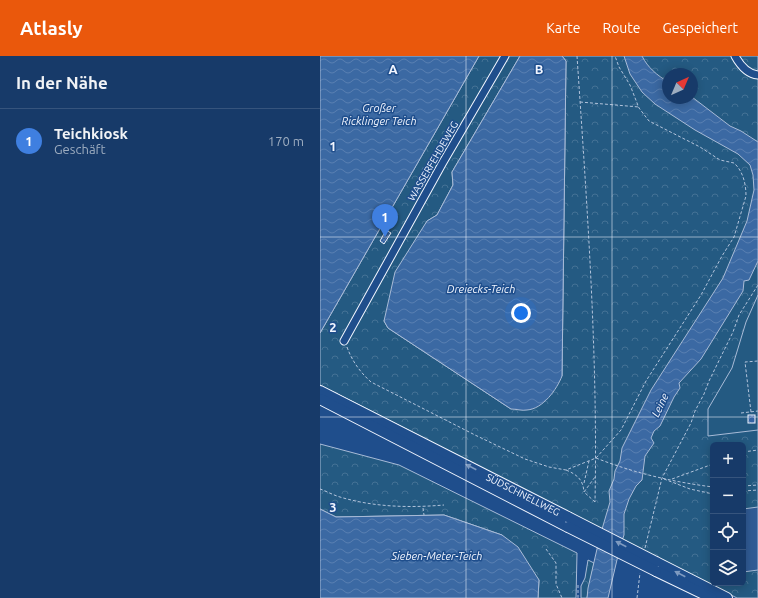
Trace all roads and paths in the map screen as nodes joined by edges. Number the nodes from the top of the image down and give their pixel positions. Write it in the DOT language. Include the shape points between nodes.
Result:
graph roads {
  1 [pos="505,56"];
  2 [pos="577,56"];
  3 [pos="615,56"];
  4 [pos="735,56"];
  5 [pos="758,75"];
  6 [pos="580,102"];
  7 [pos="639,108"];
  8 [pos="758,285"];
  9 [pos="344,340"];
  10 [pos="758,361"];
  11 [pos="320,390"];
  12 [pos="320,399"];
  13 [pos="758,411"];
  14 [pos="751,412"];
  15 [pos="741,413"];
  16 [pos="758,450"];
  17 [pos="746,452"];
  18 [pos="596,458"];
  19 [pos="589,460"];
  20 [pos="710,465"];
  21 [pos="566,470"];
  22 [pos="596,476"];
  23 [pos="662,478"];
  24 [pos="670,480"];
  25 [pos="584,484"];
  26 [pos="758,485"];
  27 [pos="710,486"];
  28 [pos="746,486"];
  29 [pos="320,488"];
  30 [pos="758,490"];
  31 [pos="746,491"];
  32 [pos="584,492"];
  33 [pos="710,493"];
  34 [pos="444,505"];
  35 [pos="423,507"];
  36 [pos="424,515"];
  37 [pos="568,522"];
  38 [pos="546,549"];
  39 [pos="644,554"];
  40 [pos="656,566"];
  41 [pos="641,568"];
  42 [pos="578,584"];
  43 [pos="562,598"];
  44 [pos="578,598"];
  45 [pos="637,598"];
  46 [pos="712,598"];
  47 [pos="727,598"];
  1 -- 9 [label="lane, WASSERFEHDEWEG"];
  2 -- 6 [label="path"];
  3 -- 7 [label="path"];
  4 -- 5 [label="lane" via="742,68"];
  6 -- 7 [label="path"];
  6 -- 18 [label="path" via="593,313"];
  7 -- 18 [label="path" via="649,121 659,127 720,160 734,163 743,176 746,196 734,237 701,295 646,381 621,430"];
  8 -- 23 [label="path" via="739,315 691,423"];
  9 -- 21 [label="path" via="354,364 371,382 525,458"];
  10 -- 14 [label="path" via="746,362"];
  37 -- 11 [label="highway, SÜDSCHNELLWEG, one-way"];
  12 -- 37 [label="highway, SÜDSCHNELLWEG"];
  13 -- 14 [label="path"];
  14 -- 15 [label="path"];
  16 -- 17 [label="path"];
  18 -- 19 [label="path"];
  18 -- 22 [label="path"];
  18 -- 23 [label="path"];
  19 -- 21 [label="path"];
  19 -- 25 [label="path"];
  20 -- 24 [label="path"];
  21 -- 25 [label="path" via="576,475"];
  22 -- 32 [label="path"];
  22 -- 32 [label="path" via="595,502"];
  23 -- 24 [label="path"];
  23 -- 33 [label="path"];
  23 -- 39 [label="path"];
  24 -- 27 [label="path"];
  25 -- 32 [label="path"];
  26 -- 28 [label="path"];
  29 -- 35 [label="path" via="339,497 362,502 396,507"];
  30 -- 31 [label="path"];
  34 -- 35 [label="path"];
  35 -- 36 [label="path"];
  37 -- 40 [label="highway, SÜDSCHNELLWEG, bridge"];
  38 -- 43 [label="path" via="556,563 556,584"];
  40 -- 46 [label="highway, SÜDSCHNELLWEG"];
  47 -- 40 [label="highway, SÜDSCHNELLWEG, one-way"];
  41 -- 45 [label="path"];
  42 -- 44 [label="path"];
}
